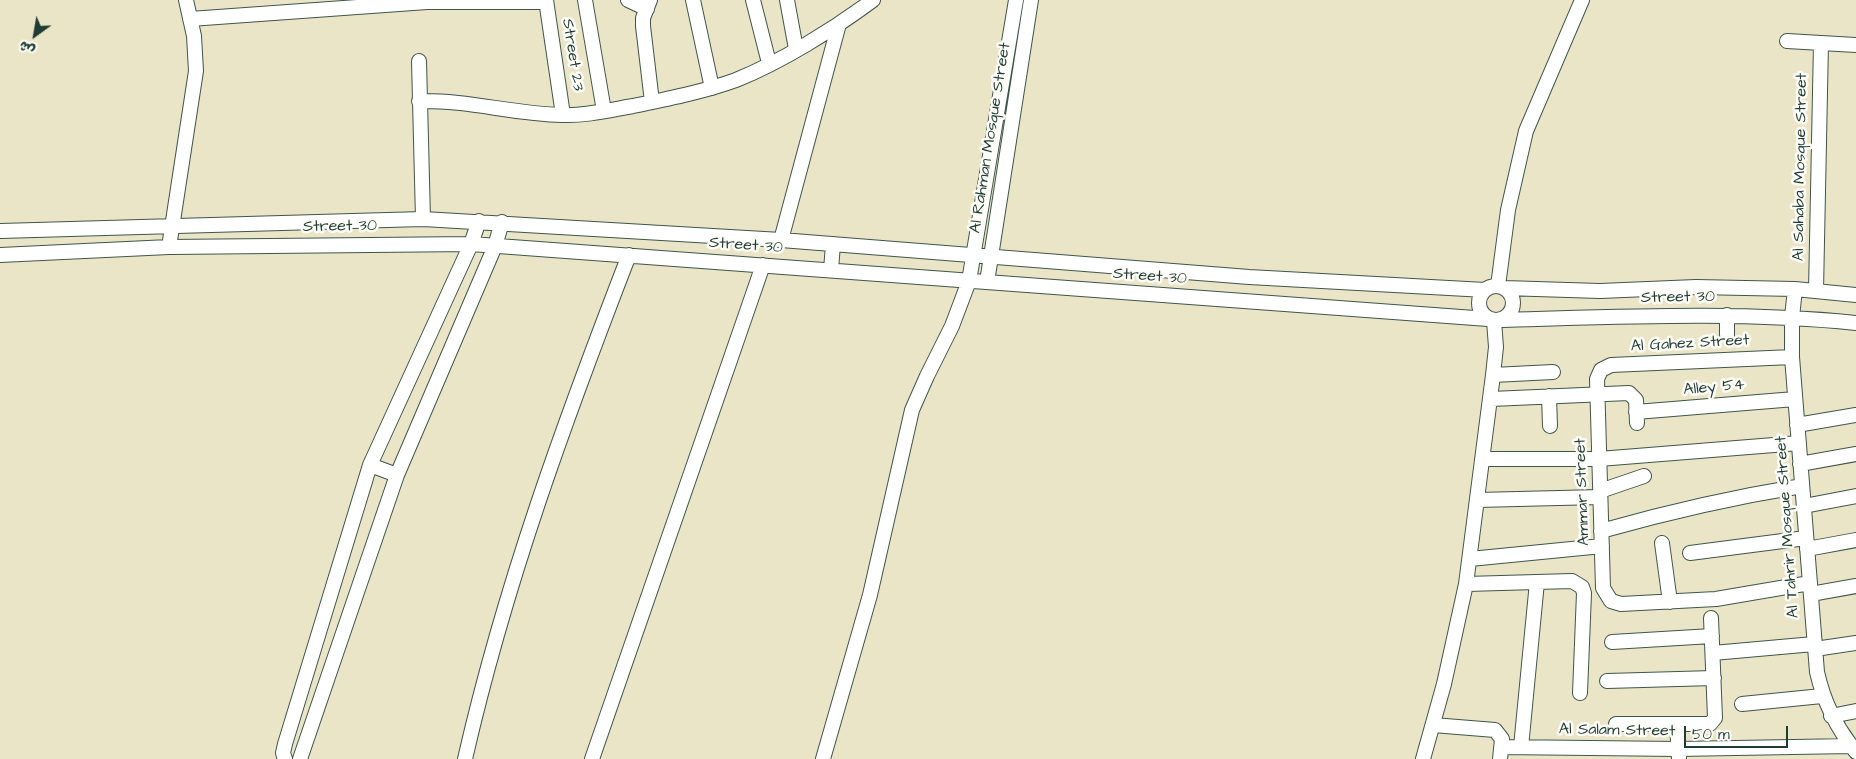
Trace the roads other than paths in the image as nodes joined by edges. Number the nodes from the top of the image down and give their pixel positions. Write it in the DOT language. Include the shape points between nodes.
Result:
graph roads {
  1 [pos="186,0"];
  2 [pos="586,0"];
  3 [pos="628,0"];
  4 [pos="693,0"];
  5 [pos="753,0"];
  6 [pos="787,0"];
  7 [pos="1016,0"];
  8 [pos="1031,0"];
  9 [pos="1582,0"];
  10 [pos="427,1"];
  11 [pos="546,1"];
  12 [pos="870,1"];
  13 [pos="649,4"];
  14 [pos="190,19"];
  15 [pos="839,24"];
  16 [pos="1787,41"];
  17 [pos="1821,43"];
  18 [pos="1856,45"];
  19 [pos="796,49"];
  20 [pos="419,61"];
  21 [pos="768,63"];
  22 [pos="712,88"];
  23 [pos="419,101"];
  24 [pos="652,102"];
  25 [pos="604,112"];
  26 [pos="563,115"];
  27 [pos="423,219"];
  28 [pos="479,221"];
  29 [pos="502,222"];
  30 [pos="173,225"];
  31 [pos="0,231"];
  32 [pos="782,240"];
  33 [pos="471,244"];
  34 [pos="833,244"];
  35 [pos="495,246"];
  36 [pos="169,247"];
  37 [pos="973,254"];
  38 [pos="0,255"];
  39 [pos="629,255"];
  40 [pos="991,256"];
  41 [pos="763,265"];
  42 [pos="831,270"];
  43 [pos="969,281"];
  44 [pos="988,282"];
  45 [pos="1496,288"];
  46 [pos="1795,289"];
  47 [pos="1816,291"];
  48 [pos="1856,295"];
  49 [pos="1728,315"];
  50 [pos="1792,317"];
  51 [pos="1494,320"];
  52 [pos="1856,323"];
  53 [pos="1727,335"];
  54 [pos="1792,357"];
  55 [pos="1552,372"];
  56 [pos="1493,375"];
  57 [pos="1597,379"];
  58 [pos="1598,394"];
  59 [pos="1549,396"];
  60 [pos="1491,399"];
  61 [pos="1795,399"];
  62 [pos="1856,415"];
  63 [pos="1797,425"];
  64 [pos="1550,426"];
  65 [pos="1799,443"];
  66 [pos="1856,454"];
  67 [pos="1482,459"];
  68 [pos="1599,459"];
  69 [pos="1800,464"];
  70 [pos="370,465"];
  71 [pos="397,476"];
  72 [pos="1644,476"];
  73 [pos="1802,486"];
  74 [pos="1600,494"];
  75 [pos="1856,496"];
  76 [pos="1477,500"];
  77 [pos="1804,506"];
  78 [pos="1601,531"];
  79 [pos="1856,540"];
  80 [pos="1662,543"];
  81 [pos="1807,543"];
  82 [pos="1602,546"];
  83 [pos="1690,553"];
  84 [pos="1470,559"];
  85 [pos="1538,582"];
  86 [pos="1466,584"];
  87 [pos="1856,586"];
  88 [pos="1810,589"];
  89 [pos="1670,602"];
  90 [pos="1711,618"];
  91 [pos="1712,636"];
  92 [pos="1612,642"];
  93 [pos="1856,643"];
  94 [pos="1814,646"];
  95 [pos="1713,653"];
  96 [pos="1714,678"];
  97 [pos="1607,681"];
  98 [pos="1580,693"];
  99 [pos="1822,696"];
  100 [pos="1742,704"];
  101 [pos="1856,710"];
  102 [pos="1831,716"];
  103 [pos="1616,724"];
  104 [pos="1677,724"];
  105 [pos="1433,725"];
  106 [pos="1521,747"];
  107 [pos="1501,748"];
  108 [pos="1854,749"];
  109 [pos="1678,754"];
  110 [pos="285,759"];
  111 [pos="300,759"];
  112 [pos="464,759"];
  113 [pos="592,759"];
  114 [pos="824,759"];
  115 [pos="1424,759"];
  1 -- 14 [label="street"];
  2 -- 25 [label="street"];
  3 -- 13 [label="street"];
  4 -- 22 [label="street"];
  5 -- 21 [label="street"];
  6 -- 19 [label="street"];
  7 -- 37 [label="street, Al Rahman Mosque Street"];
  8 -- 40 [label="street, Al Rahman Mosque Street"];
  9 -- 45 [label="street" via="1526,131 1511,193"];
  10 -- 11 [label="street"];
  10 -- 14 [label="street"];
  11 -- 26 [label="street, Street 23"];
  12 -- 15 [label="street"];
  13 -- 24 [label="street" via="642,26"];
  14 -- 30 [label="street" via="196,70"];
  15 -- 19 [label="street"];
  15 -- 32 [label="street"];
  16 -- 17 [label="street"];
  17 -- 18 [label="street"];
  17 -- 47 [label="street, Al Sahaba Mosque Street"];
  19 -- 21 [label="street"];
  20 -- 23 [label="street"];
  21 -- 22 [label="street"];
  22 -- 24 [label="street"];
  23 -- 26 [label="street" via="458,102 523,113"];
  23 -- 27 [label="street"];
  24 -- 25 [label="street"];
  25 -- 26 [label="street"];
  27 -- 28 [label="street, Street 30"];
  27 -- 30 [label="street, Street 30"];
  28 -- 29 [label="street, Street 30"];
  28 -- 33 [label="street"];
  29 -- 32 [label="street, Street 30"];
  29 -- 35 [label="street"];
  30 -- 31 [label="street, Street 30"];
  30 -- 36 [label="street"];
  32 -- 34 [label="street, Street 30"];
  33 -- 35 [label="street, Street 30"];
  33 -- 36 [label="street, Street 30"];
  33 -- 70 [label="street"];
  34 -- 37 [label="street, Street 30"];
  34 -- 42 [label="street"];
  35 -- 39 [label="street, Street 30"];
  35 -- 71 [label="street"];
  36 -- 38 [label="street, Street 30"];
  37 -- 40 [label="street, Street 30"];
  37 -- 43 [label="street, Al Rahman Mosque Street"];
  39 -- 41 [label="street, Street 30"];
  39 -- 112 [label="street" via="525,536 484,675"];
  40 -- 44 [label="street, Al Rahman Mosque Street"];
  40 -- 45 [label="street, Street 30" via="1249,277"];
  41 -- 42 [label="street, Street 30"];
  41 -- 113 [label="street"];
  42 -- 43 [label="street, Street 30"];
  43 -- 44 [label="street, Street 30"];
  43 -- 114 [label="street, Al Rahman Mosque Street" via="952,326 912,410 870,595"];
  44 -- 51 [label="street, Street 30"];
  45 -- 46 [label="street, Street 30" via="1567,292 1696,287"];
  45 -- 51 [label="street" via="1479,302 1479,308"];
  45 -- 51 [label="street" via="1510,292 1513,305 1511,312"];
  46 -- 47 [label="street, Street 30"];
  46 -- 50 [label="street, Al Tahrir Mosque Street"];
  47 -- 48 [label="street, Street 30"];
  49 -- 50 [label="street, Street 30"];
  49 -- 51 [label="street, Street 30"];
  49 -- 53 [label="street"];
  50 -- 52 [label="street, Street 30"];
  50 -- 54 [label="street, Al Tahrir Mosque Street"];
  51 -- 56 [label="street"];
  54 -- 57 [label="street, Al Gahez Street" via="1611,365 1601,370"];
  54 -- 61 [label="street, Al Tahrir Mosque Street"];
  55 -- 56 [label="street"];
  56 -- 60 [label="street"];
  57 -- 58 [label="street, Ammar Street"];
  58 -- 59 [label="street"];
  58 -- 61 [label="street, Alley 54" via="1632,394 1636,400 1637,418"];
  58 -- 68 [label="street, Ammar Street"];
  59 -- 60 [label="street"];
  59 -- 64 [label="street"];
  60 -- 67 [label="street"];
  61 -- 63 [label="street, Al Tahrir Mosque Street"];
  62 -- 63 [label="street"];
  63 -- 65 [label="street, Al Tahrir Mosque Street"];
  65 -- 68 [label="street"];
  65 -- 69 [label="street, Al Tahrir Mosque Street"];
  66 -- 69 [label="street"];
  67 -- 68 [label="street"];
  67 -- 76 [label="street"];
  68 -- 74 [label="street, Ammar Street"];
  69 -- 73 [label="street, Al Tahrir Mosque Street"];
  70 -- 71 [label="street"];
  70 -- 110 [label="street" via="285,744"];
  71 -- 111 [label="street"];
  72 -- 74 [label="street"];
  73 -- 77 [label="street, Al Tahrir Mosque Street"];
  73 -- 78 [label="street" via="1676,510"];
  74 -- 76 [label="street"];
  74 -- 78 [label="street, Ammar Street"];
  75 -- 77 [label="street"];
  76 -- 84 [label="street"];
  77 -- 81 [label="street, Al Tahrir Mosque Street"];
  78 -- 82 [label="street, Ammar Street"];
  79 -- 81 [label="street"];
  80 -- 89 [label="street"];
  81 -- 83 [label="street"];
  81 -- 88 [label="street, Al Tahrir Mosque Street"];
  82 -- 84 [label="street"];
  82 -- 89 [label="street, Ammar Street" via="1603,588 1611,601 1621,604"];
  84 -- 86 [label="street"];
  85 -- 86 [label="street"];
  85 -- 98 [label="street" via="1572,581 1582,587"];
  85 -- 106 [label="street"];
  86 -- 105 [label="street"];
  87 -- 88 [label="street"];
  88 -- 89 [label="street"];
  88 -- 94 [label="street, Al Tahrir Mosque Street"];
  90 -- 91 [label="street"];
  91 -- 92 [label="street"];
  91 -- 95 [label="street"];
  93 -- 94 [label="street"];
  94 -- 95 [label="street"];
  94 -- 99 [label="street, Al Tahrir Mosque Street"];
  95 -- 96 [label="street"];
  96 -- 97 [label="street"];
  96 -- 104 [label="street" via="1714,722"];
  99 -- 100 [label="street"];
  99 -- 102 [label="street, Al Tahrir Mosque Street"];
  101 -- 102 [label="street"];
  102 -- 108 [label="street, Al Tahrir Mosque Street"];
  103 -- 104 [label="street"];
  104 -- 109 [label="street"];
  105 -- 107 [label="street" via="1495,730"];
  105 -- 115 [label="street"];
  106 -- 107 [label="street, Al Salam Street"];
  106 -- 109 [label="street, Al Salam Street"];
  108 -- 109 [label="street, Al Salam Street"];
}
